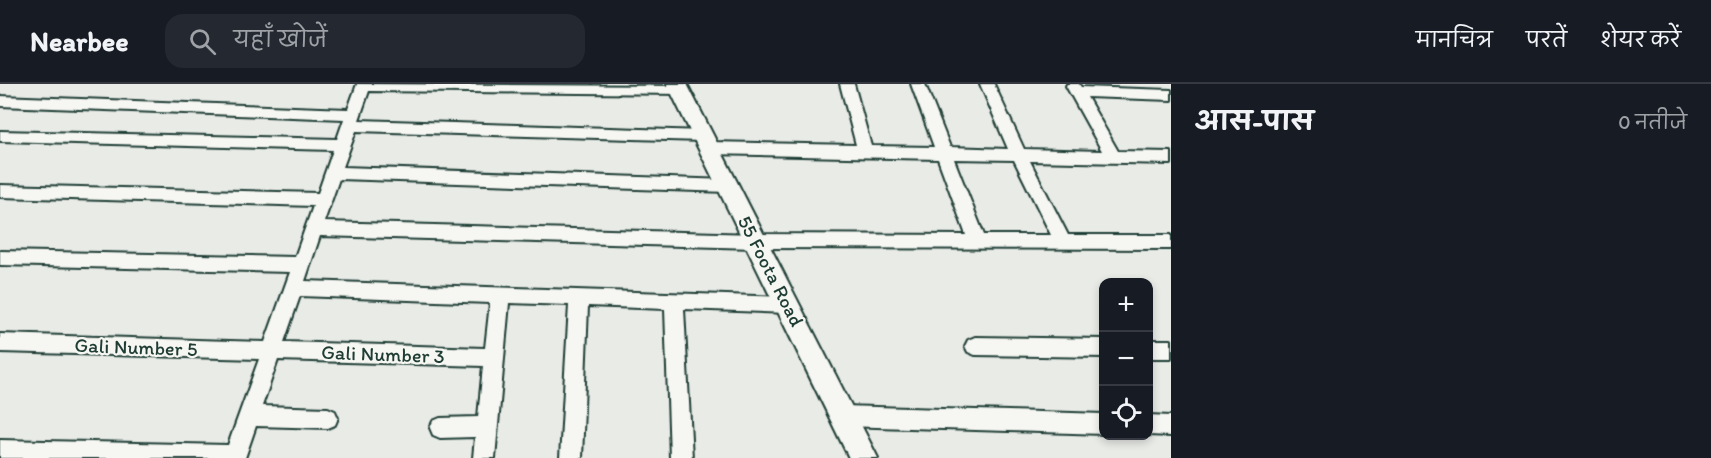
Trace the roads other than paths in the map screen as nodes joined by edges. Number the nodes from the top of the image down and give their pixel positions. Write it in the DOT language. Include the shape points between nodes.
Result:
graph roads {
  1 [pos="847,84"];
  2 [pos="918,84"];
  3 [pos="987,84"];
  4 [pos="364,85"];
  5 [pos="679,87"];
  6 [pos="1075,88"];
  7 [pos="1171,95"];
  8 [pos="0,100"];
  9 [pos="352,120"];
  10 [pos="0,136"];
  11 [pos="706,142"];
  12 [pos="343,145"];
  13 [pos="865,151"];
  14 [pos="945,153"];
  15 [pos="1018,155"];
  16 [pos="1113,156"];
  17 [pos="1171,158"];
  18 [pos="333,173"];
  19 [pos="728,186"];
  20 [pos="0,190"];
  21 [pos="324,200"];
  22 [pos="314,229"];
  23 [pos="977,240"];
  24 [pos="1062,240"];
  25 [pos="756,241"];
  26 [pos="1171,242"];
  27 [pos="0,258"];
  28 [pos="301,266"];
  29 [pos="293,288"];
  30 [pos="500,296"];
  31 [pos="579,298"];
  32 [pos="674,302"];
  33 [pos="788,305"];
  34 [pos="0,343"];
  35 [pos="975,346"];
  36 [pos="1099,348"];
  37 [pos="1153,349"];
  38 [pos="1171,350"];
  39 [pos="272,351"];
  40 [pos="494,357"];
  41 [pos="248,416"];
  42 [pos="843,416"];
  43 [pos="328,418"];
  44 [pos="1099,424"];
  45 [pos="1153,425"];
  46 [pos="1171,426"];
  47 [pos="487,427"];
  48 [pos="440,428"];
  49 [pos="0,451"];
  50 [pos="234,457"];
  51 [pos="484,458"];
  52 [pos="571,458"];
  53 [pos="681,458"];
  54 [pos="864,458"];
  1 -- 13 [label="street"];
  2 -- 14 [label="street"];
  3 -- 15 [label="street"];
  4 -- 5 [label="street"];
  4 -- 9 [label="street"];
  5 -- 11 [label="street, 55 Foota Road"];
  6 -- 7 [label="street"];
  6 -- 16 [label="street"];
  8 -- 9 [label="street"];
  9 -- 11 [label="street"];
  9 -- 12 [label="street"];
  10 -- 12 [label="street"];
  11 -- 13 [label="street"];
  11 -- 19 [label="street, 55 Foota Road"];
  12 -- 18 [label="street"];
  13 -- 14 [label="street"];
  14 -- 15 [label="street"];
  14 -- 23 [label="street"];
  15 -- 16 [label="street"];
  15 -- 24 [label="street"];
  16 -- 17 [label="street"];
  18 -- 19 [label="street"];
  18 -- 21 [label="street"];
  19 -- 25 [label="street, 55 Foota Road"];
  20 -- 21 [label="street"];
  21 -- 22 [label="street"];
  22 -- 25 [label="street"];
  22 -- 28 [label="street"];
  23 -- 24 [label="street"];
  23 -- 25 [label="street"];
  24 -- 26 [label="street"];
  25 -- 33 [label="street, 55 Foota Road"];
  27 -- 28 [label="street"];
  28 -- 29 [label="street"];
  29 -- 30 [label="street"];
  29 -- 39 [label="street"];
  30 -- 31 [label="street"];
  30 -- 40 [label="street"];
  31 -- 32 [label="street"];
  31 -- 52 [label="street"];
  32 -- 33 [label="street"];
  32 -- 53 [label="street"];
  33 -- 42 [label="street, 55 Foota Road"];
  34 -- 39 [label="street, Gali Number 5"];
  35 -- 36 [label="street"];
  37 -- 38 [label="street"];
  39 -- 40 [label="street, Gali Number 3"];
  39 -- 41 [label="street"];
  40 -- 47 [label="street"];
  41 -- 43 [label="street"];
  41 -- 50 [label="street"];
  42 -- 44 [label="street"];
  42 -- 54 [label="street, 55 Foota Road"];
  45 -- 46 [label="street"];
  47 -- 48 [label="street"];
  47 -- 51 [label="street"];
  49 -- 50 [label="street"];
}
